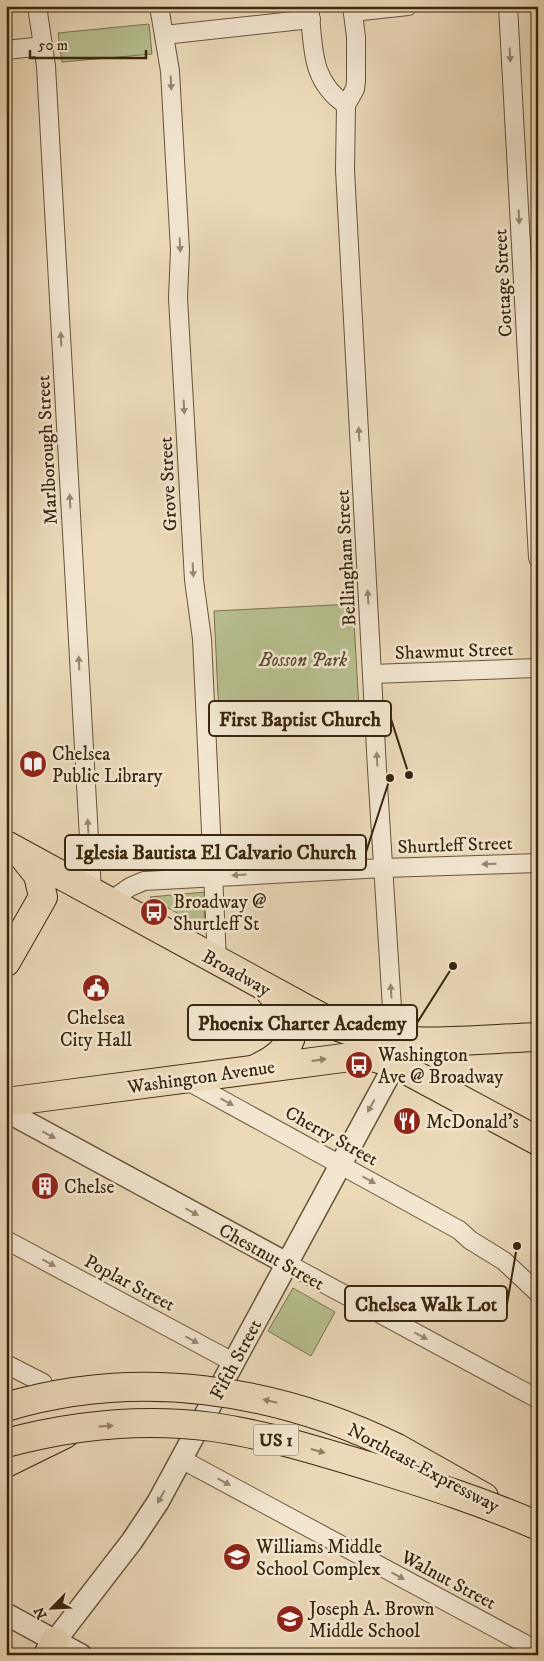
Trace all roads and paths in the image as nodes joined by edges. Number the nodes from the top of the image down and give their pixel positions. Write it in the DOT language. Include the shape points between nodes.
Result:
graph roads {
  1 [pos="37,6"];
  2 [pos="159,6"];
  3 [pos="408,6"];
  4 [pos="508,6"];
  5 [pos="353,9"];
  6 [pos="310,12"];
  7 [pos="164,35"];
  8 [pos="44,46"];
  9 [pos="6,50"];
  10 [pos="346,105"];
  11 [pos="538,558"];
  12 [pos="538,668"];
  13 [pos="372,674"];
  14 [pos="12,848"];
  15 [pos="538,863"];
  16 [pos="384,868"];
  17 [pos="213,877"];
  18 [pos="43,897"];
  19 [pos="101,897"];
  20 [pos="217,960"];
  21 [pos="6,962"];
  22 [pos="264,987"];
  23 [pos="538,1038"];
  24 [pos="395,1052"];
  25 [pos="256,1069"];
  26 [pos="184,1079"];
  27 [pos="6,1102"];
  28 [pos="6,1111"];
  29 [pos="538,1141"];
  30 [pos="339,1163"];
  31 [pos="6,1240"];
  32 [pos="286,1263"];
  33 [pos="538,1292"];
  34 [pos="233,1362"];
  35 [pos="6,1364"];
  36 [pos="43,1383"];
  37 [pos="538,1400"];
  38 [pos="6,1407"];
  39 [pos="74,1429"];
  40 [pos="6,1444"];
  41 [pos="181,1459"];
  42 [pos="6,1463"];
  43 [pos="538,1526"];
  44 [pos="6,1614"];
  45 [pos="51,1648"];
  46 [pos="538,1651"];
  47 [pos="81,1655"];
  1 -- 8 [label="street, Marlborough Street"];
  2 -- 7 [label="street, Grove Street"];
  3 -- 5 [label="street"];
  4 -- 11 [label="street, Cottage Street, one-way"];
  5 -- 10 [label="street, Bellingham Street" via="356,81"];
  6 -- 7 [label="street"];
  6 -- 10 [label="street" via="319,76 332,94"];
  7 -- 17 [label="street, Grove Street, one-way" via="170,71 180,250 177,287 194,580 202,640"];
  8 -- 9 [label="street"];
  19 -- 8 [label="street, Marlborough Street, one-way"];
  13 -- 10 [label="street, Bellingham Street, one-way" via="345,170"];
  12 -- 13 [label="street, Shawmut Street"];
  16 -- 13 [label="street, Bellingham Street, one-way"];
  14 -- 18 [label="main road" via="38,875"];
  14 -- 19 [label="main road, Broadway"];
  15 -- 16 [label="street, Shurtleff Street, one-way"];
  16 -- 17 [label="street, Shurtleff Street, one-way"];
  24 -- 16 [label="street, Bellingham Street, one-way"];
  17 -- 19 [label="street, Shurtleff Street" via="144,881"];
  17 -- 20 [label="street, Grove Street"];
  18 -- 19 [label="main road" via="74,889"];
  18 -- 21 [label="main road"];
  19 -- 20 [label="main road, Broadway"];
  20 -- 22 [label="main road, Broadway"];
  22 -- 24 [label="main road, Broadway" via="341,1028"];
  22 -- 25 [label="main road" via="289,1012 293,1034 281,1054"];
  23 -- 24 [label="main road"];
  25 -- 24 [label="main road, Washington Avenue, one-way" via="355,1056 375,1057"];
  24 -- 29 [label="main road, Broadway"];
  24 -- 30 [label="street, Fifth Street, one-way"];
  25 -- 26 [label="main road, Washington Avenue"];
  26 -- 27 [label="main road, Washington Avenue"];
  26 -- 30 [label="street, Cherry Street, one-way"];
  28 -- 32 [label="street, Chestnut Street, one-way"];
  30 -- 32 [label="street, Fifth Street"];
  30 -- 33 [label="street, Cherry Street, one-way" via="459,1230 504,1261"];
  31 -- 34 [label="street, Poplar Street, one-way"];
  32 -- 34 [label="street, Fifth Street"];
  32 -- 37 [label="street, Chestnut Street, one-way"];
  34 -- 41 [label="street, Fifth Street"];
  35 -- 36 [label="street"];
  43 -- 38 [label="main road, Northeast Expressway / US 1, one-way, bridge" via="372,1436 272,1401 200,1389 139,1387 65,1393"];
  39 -- 40 [label="main road, Northeast Expressway / US 1, bridge"];
  39 -- 42 [label="main road, bridge"];
  39 -- 43 [label="main road, Northeast Expressway / US 1, one-way, bridge" via="160,1424 242,1432 430,1484"];
  41 -- 45 [label="street, Fifth Street, one-way" via="141,1529"];
  41 -- 46 [label="street, Walnut Street, one-way"];
  44 -- 45 [label="street"];
  45 -- 47 [label="street"];
}
